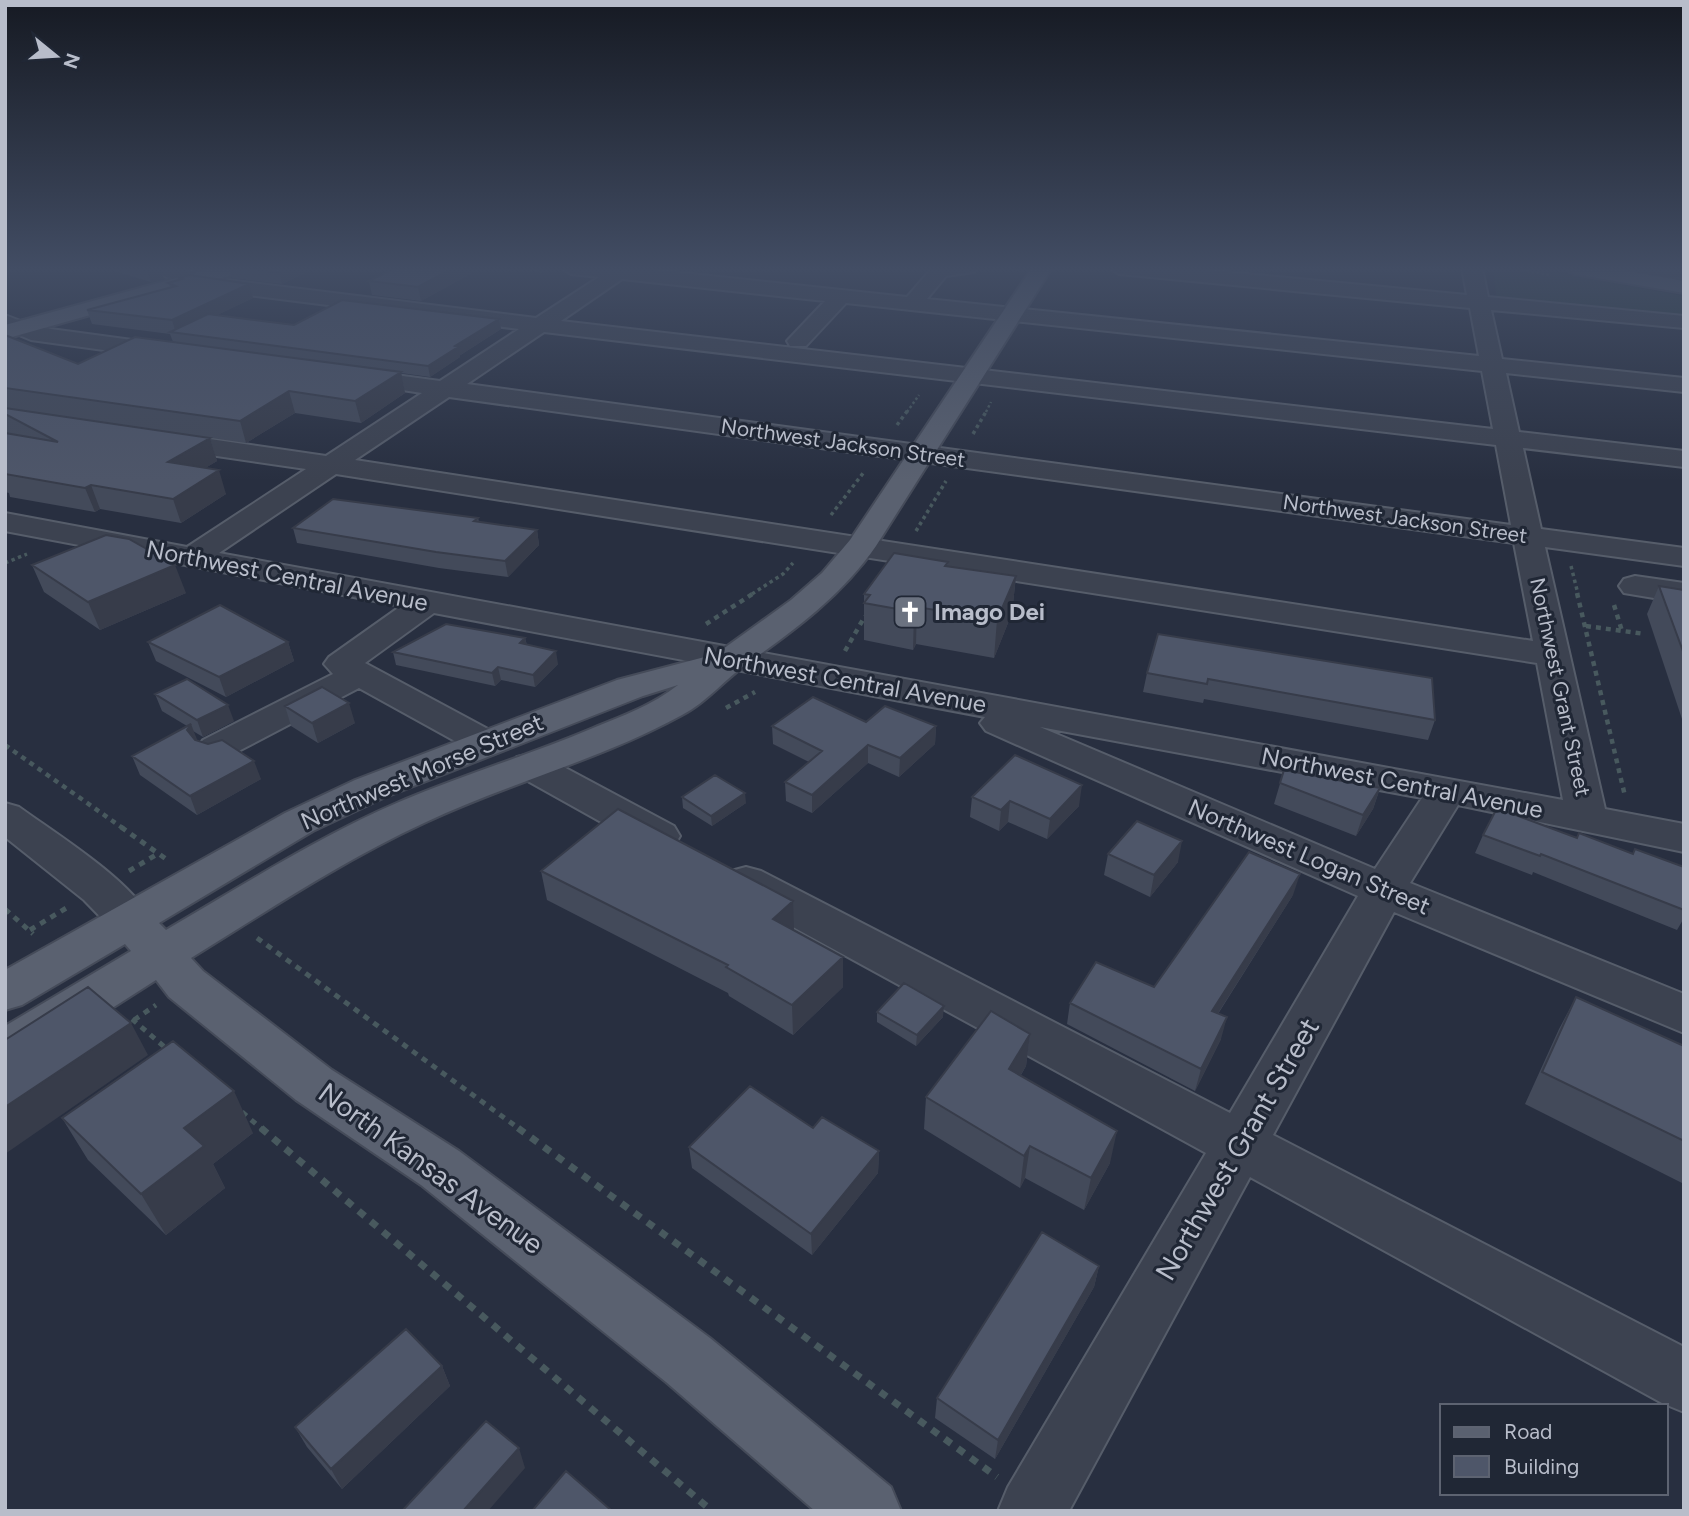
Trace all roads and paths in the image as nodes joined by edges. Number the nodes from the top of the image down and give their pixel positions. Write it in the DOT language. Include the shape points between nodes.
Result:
graph roads {
  1 [pos="73,339"];
  2 [pos="520,339"];
  3 [pos="665,339"];
  4 [pos="801,339"];
  5 [pos="998,339"];
  6 [pos="1251,339"];
  7 [pos="1487,339"];
  8 [pos="799,341"];
  9 [pos="193,355"];
  10 [pos="1492,364"];
  11 [pos="935,371"];
  12 [pos="329,373"];
  13 [pos="974,375"];
  14 [pos="1684,385"];
  15 [pos="444,389"];
  16 [pos="139,437"];
  17 [pos="1507,437"];
  18 [pos="881,449"];
  19 [pos="921,454"];
  20 [pos="1684,459"];
  21 [pos="332,464"];
  22 [pos="5,522"];
  23 [pos="52,530"];
  24 [pos="1527,535"];
  25 [pos="814,539"];
  26 [pos="1566,541"];
  27 [pos="861,546"];
  28 [pos="5,548"];
  29 [pos="1684,557"];
  30 [pos="191,558"];
  31 [pos="1684,593"];
  32 [pos="1624,595"];
  33 [pos="427,603"];
  34 [pos="1547,619"];
  35 [pos="1586,626"];
  36 [pos="1622,631"];
  37 [pos="1645,634"];
  38 [pos="664,647"];
  39 [pos="1554,655"];
  40 [pos="730,659"];
  41 [pos="359,674"];
  42 [pos="936,696"];
  43 [pos="486,743"];
  44 [pos="5,745"];
  45 [pos="216,748"];
  46 [pos="531,766"];
  47 [pos="1447,790"];
  48 [pos="5,816"];
  49 [pos="1587,819"];
  50 [pos="1632,828"];
  51 [pos="1684,838"];
  52 [pos="195,880"];
  53 [pos="1384,890"];
  54 [pos="5,909"];
  55 [pos="229,914"];
  56 [pos="145,937"];
  57 [pos="56,961"];
  58 [pos="5,992"];
  59 [pos="95,994"];
  60 [pos="1684,1014"];
  61 [pos="5,1051"];
  62 [pos="176,1056"];
  63 [pos="239,1109"];
  64 [pos="1238,1144"];
  65 [pos="1684,1381"];
  66 [pos="1034,1508"];
  67 [pos="712,1511"];
  68 [pos="867,1511"];
  1 -- 9 [label="street"];
  2 -- 15 [label="street"];
  3 -- 11 [label="street"];
  4 -- 8 [label="street"];
  5 -- 13 [label="main road, Northwest Morse Street"];
  6 -- 10 [label="street"];
  7 -- 10 [label="street, Northwest Grant Street"];
  10 -- 14 [label="street"];
  10 -- 17 [label="street, Northwest Grant Street"];
  11 -- 13 [label="street"];
  11 -- 18 [label="path"];
  12 -- 15 [label="street, Northwest Jackson Street"];
  13 -- 17 [label="street"];
  13 -- 19 [label="main road, Northwest Morse Street"];
  15 -- 18 [label="street, Northwest Jackson Street"];
  15 -- 21 [label="street"];
  16 -- 21 [label="street"];
  17 -- 20 [label="street"];
  17 -- 24 [label="street, Northwest Grant Street"];
  18 -- 19 [label="street, Northwest Jackson Street"];
  18 -- 25 [label="path"];
  19 -- 24 [label="street, Northwest Jackson Street"];
  19 -- 27 [label="main road, Northwest Morse Street"];
  21 -- 25 [label="street"];
  21 -- 30 [label="street"];
  22 -- 23 [label="street, Northwest Central Avenue"];
  23 -- 28 [label="street"];
  23 -- 30 [label="street, Northwest Central Avenue"];
  24 -- 26 [label="street, Northwest Jackson Street"];
  24 -- 34 [label="street, Northwest Grant Street"];
  25 -- 27 [label="street"];
  25 -- 38 [label="path" via="783,574"];
  26 -- 29 [label="street, Northwest Jackson Street"];
  26 -- 35 [label="path"];
  27 -- 39 [label="street"];
  27 -- 40 [label="main road, Northwest Morse Street" via="818,597"];
  30 -- 33 [label="street, Northwest Central Avenue"];
  31 -- 32 [label="street"];
  32 -- 36 [label="path"];
  33 -- 38 [label="street, Northwest Central Avenue"];
  33 -- 41 [label="street" via="341,664"];
  34 -- 35 [label="path"];
  34 -- 39 [label="street, Northwest Grant Street"];
  35 -- 36 [label="path"];
  35 -- 50 [label="path"];
  36 -- 37 [label="path"];
  38 -- 40 [label="street, Northwest Central Avenue"];
  39 -- 49 [label="street, Northwest Grant Street"];
  40 -- 42 [label="street, Northwest Central Avenue"];
  40 -- 43 [label="main road, Northwest Morse Street" via="630,688"];
  40 -- 46 [label="main road, Northwest Morse Street" via="670,708"];
  41 -- 43 [label="street"];
  41 -- 45 [label="street"];
  42 -- 47 [label="street, Northwest Central Avenue"];
  42 -- 53 [label="street, Northwest Logan Street"];
  43 -- 52 [label="main road, Northwest Morse Street" via="299,822"];
  44 -- 52 [label="path"];
  46 -- 55 [label="main road, Northwest Morse Street" via="379,828 312,862"];
  46 -- 64 [label="street"];
  47 -- 49 [label="street, Northwest Central Avenue"];
  47 -- 53 [label="street, Northwest Grant Street"];
  48 -- 56 [label="street, North Kansas Avenue" via="99,888"];
  49 -- 50 [label="street, Northwest Central Avenue"];
  50 -- 51 [label="street, Northwest Central Avenue"];
  52 -- 56 [label="main road, Northwest Morse Street"];
  53 -- 60 [label="street, Northwest Logan Street"];
  53 -- 64 [label="street, Northwest Grant Street"];
  54 -- 57 [label="path"];
  55 -- 56 [label="main road, Northwest Morse Street"];
  55 -- 66 [label="path"];
  56 -- 57 [label="main road"];
  56 -- 59 [label="main road"];
  56 -- 68 [label="main road, North Kansas Avenue" via="186,984 314,1085 440,1168 688,1360"];
  57 -- 58 [label="main road"];
  59 -- 61 [label="main road"];
  59 -- 62 [label="path"];
  63 -- 67 [label="path"];
  64 -- 65 [label="street"];
  64 -- 66 [label="street, Northwest Grant Street"];
}
